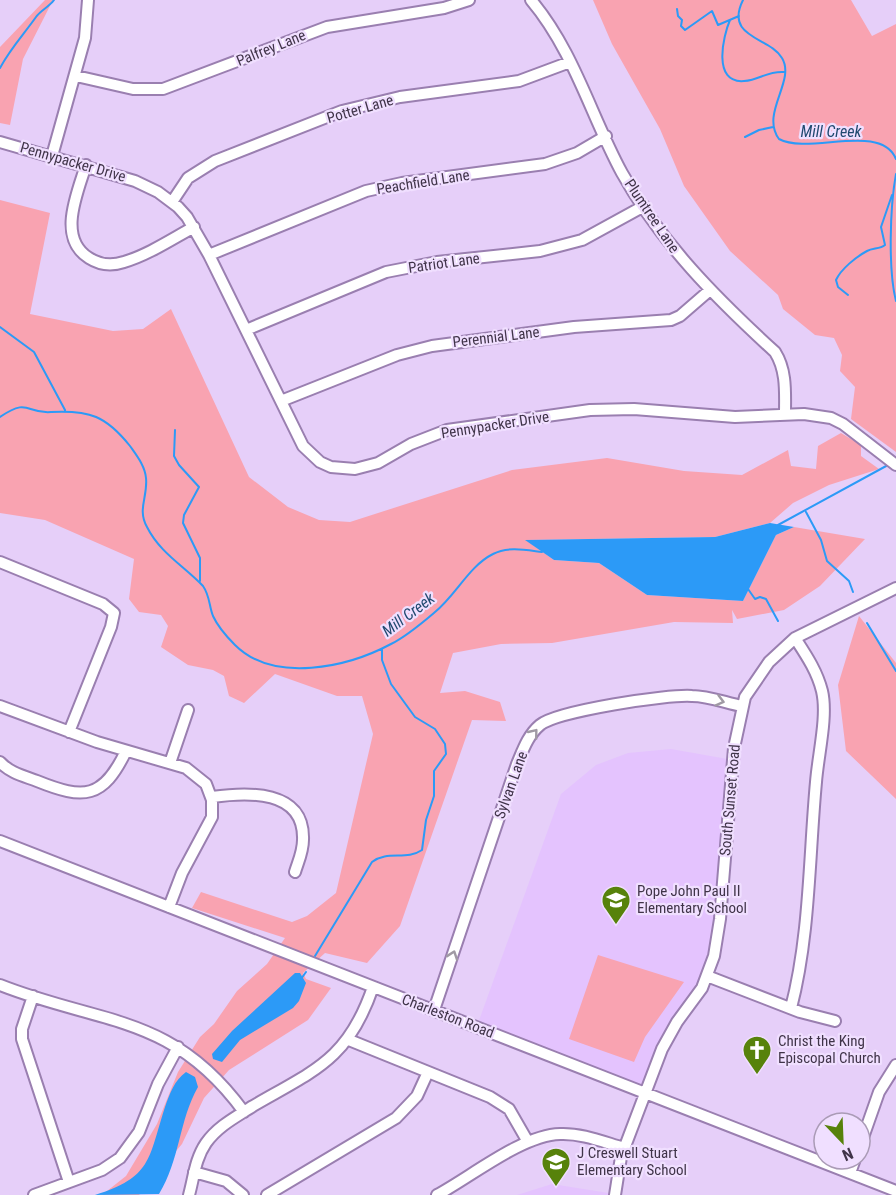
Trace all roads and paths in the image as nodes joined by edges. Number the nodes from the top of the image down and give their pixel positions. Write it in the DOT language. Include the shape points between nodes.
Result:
graph roads {
  1 [pos="88,0"];
  2 [pos="469,0"];
  3 [pos="531,0"];
  4 [pos="570,62"];
  5 [pos="76,76"];
  6 [pos="606,136"];
  7 [pos="0,142"];
  8 [pos="52,156"];
  9 [pos="86,165"];
  10 [pos="172,202"];
  11 [pos="644,206"];
  12 [pos="194,227"];
  13 [pos="209,255"];
  14 [pos="710,290"];
  15 [pos="246,330"];
  16 [pos="281,401"];
  17 [pos="785,414"];
  18 [pos="892,461"];
  19 [pos="0,562"];
  20 [pos="896,588"];
  21 [pos="795,638"];
  22 [pos="0,706"];
  23 [pos="742,706"];
  24 [pos="189,710"];
  25 [pos="69,732"];
  26 [pos="126,751"];
  27 [pos="0,762"];
  28 [pos="170,763"];
  29 [pos="212,797"];
  30 [pos="0,842"];
  31 [pos="295,872"];
  32 [pos="169,907"];
  33 [pos="707,976"];
  34 [pos="0,985"];
  35 [pos="373,987"];
  36 [pos="33,996"];
  37 [pos="791,1008"];
  38 [pos="434,1010"];
  39 [pos="835,1021"];
  40 [pos="349,1040"];
  41 [pos="178,1047"];
  42 [pos="896,1065"];
  43 [pos="428,1072"];
  44 [pos="645,1092"];
  45 [pos="244,1112"];
  46 [pos="872,1112"];
  47 [pos="528,1142"];
  48 [pos="624,1148"];
  49 [pos="194,1172"];
  50 [pos="850,1173"];
  51 [pos="69,1182"];
  52 [pos="896,1191"];
  53 [pos="34,1195"];
  54 [pos="189,1195"];
  55 [pos="243,1195"];
  56 [pos="267,1195"];
  57 [pos="437,1195"];
  58 [pos="615,1195"];
  1 -- 5 [label="street"];
  2 -- 5 [label="street, Palfrey Lane" via="444,8 327,27 163,89 133,89"];
  3 -- 4 [label="street, Plumtree Lane"];
  4 -- 6 [label="street, Plumtree Lane"];
  4 -- 10 [label="street, Potter Lane" via="519,81 400,97 342,111 215,161 188,178"];
  5 -- 8 [label="street"];
  6 -- 11 [label="street, Plumtree Lane" via="623,174"];
  6 -- 13 [label="street, Peachfield Lane" via="577,153 545,164 366,191"];
  7 -- 8 [label="street, Pennypacker Drive"];
  8 -- 9 [label="street, Pennypacker Drive"];
  9 -- 10 [label="street, Pennypacker Drive" via="135,181"];
  9 -- 12 [label="street" via="72,212 71,230 77,247 90,259 107,265 126,262"];
  10 -- 12 [label="street, Pennypacker Drive"];
  11 -- 14 [label="street, Plumtree Lane" via="685,264"];
  11 -- 15 [label="street, Patriot Lane" via="582,240 540,250 386,272"];
  12 -- 13 [label="street, Pennypacker Drive"];
  13 -- 15 [label="street, Pennypacker Drive"];
  14 -- 16 [label="street, Perennial Lane" via="671,320 574,327 432,346 398,355"];
  14 -- 17 [label="street, Plumtree Lane" via="776,352 781,362"];
  15 -- 16 [label="street, Pennypacker Drive"];
  16 -- 17 [label="street, Pennypacker Drive" via="310,455 343,469 367,467 447,430 590,410 634,409 735,417"];
  17 -- 18 [label="street, Pennypacker Drive" via="831,418"];
  19 -- 25 [label="street" via="103,604 114,614"];
  20 -- 21 [label="street, South Sunset Road"];
  21 -- 23 [label="street, South Sunset Road" via="762,671"];
  21 -- 37 [label="street" via="814,669 824,711 802,958"];
  22 -- 25 [label="street"];
  23 -- 33 [label="street, South Sunset Road" via="734,748 718,932"];
  38 -- 23 [label="street, Sylvan Lane, one-way" via="517,764 535,729 568,713 683,696"];
  24 -- 28 [label="street"];
  25 -- 26 [label="street"];
  26 -- 27 [label="street" via="107,783 83,794 46,785 9,770"];
  26 -- 28 [label="street"];
  28 -- 29 [label="street" via="194,772"];
  29 -- 31 [label="street" via="261,794 292,808 303,832"];
  29 -- 32 [label="street" via="209,825 186,865"];
  30 -- 32 [label="street, Charleston Road"];
  32 -- 35 [label="street, Charleston Road"];
  33 -- 37 [label="street"];
  33 -- 44 [label="street, South Sunset Road" via="666,1040"];
  34 -- 36 [label="street"];
  35 -- 38 [label="street, Charleston Road"];
  35 -- 40 [label="street"];
  36 -- 41 [label="street" via="132,1024"];
  36 -- 51 [label="street" via="22,1039"];
  37 -- 39 [label="street"];
  38 -- 44 [label="street, Charleston Road"];
  40 -- 43 [label="street"];
  40 -- 45 [label="street" via="326,1063"];
  41 -- 45 [label="street" via="223,1086"];
  41 -- 51 [label="street" via="128,1150 102,1170"];
  42 -- 46 [label="street"];
  43 -- 47 [label="street" via="500,1103 514,1117"];
  43 -- 56 [label="street" via="405,1111"];
  44 -- 48 [label="street, South Sunset Road"];
  44 -- 50 [label="street, Charleston Road"];
  45 -- 49 [label="street" via="206,1143"];
  47 -- 48 [label="street" via="560,1134"];
  47 -- 57 [label="street"];
  48 -- 58 [label="street, South Sunset Road" via="617,1168"];
  49 -- 54 [label="street"];
  49 -- 55 [label="street" via="226,1181"];
  50 -- 52 [label="street, Charleston Road"];
  51 -- 53 [label="street"];
}
